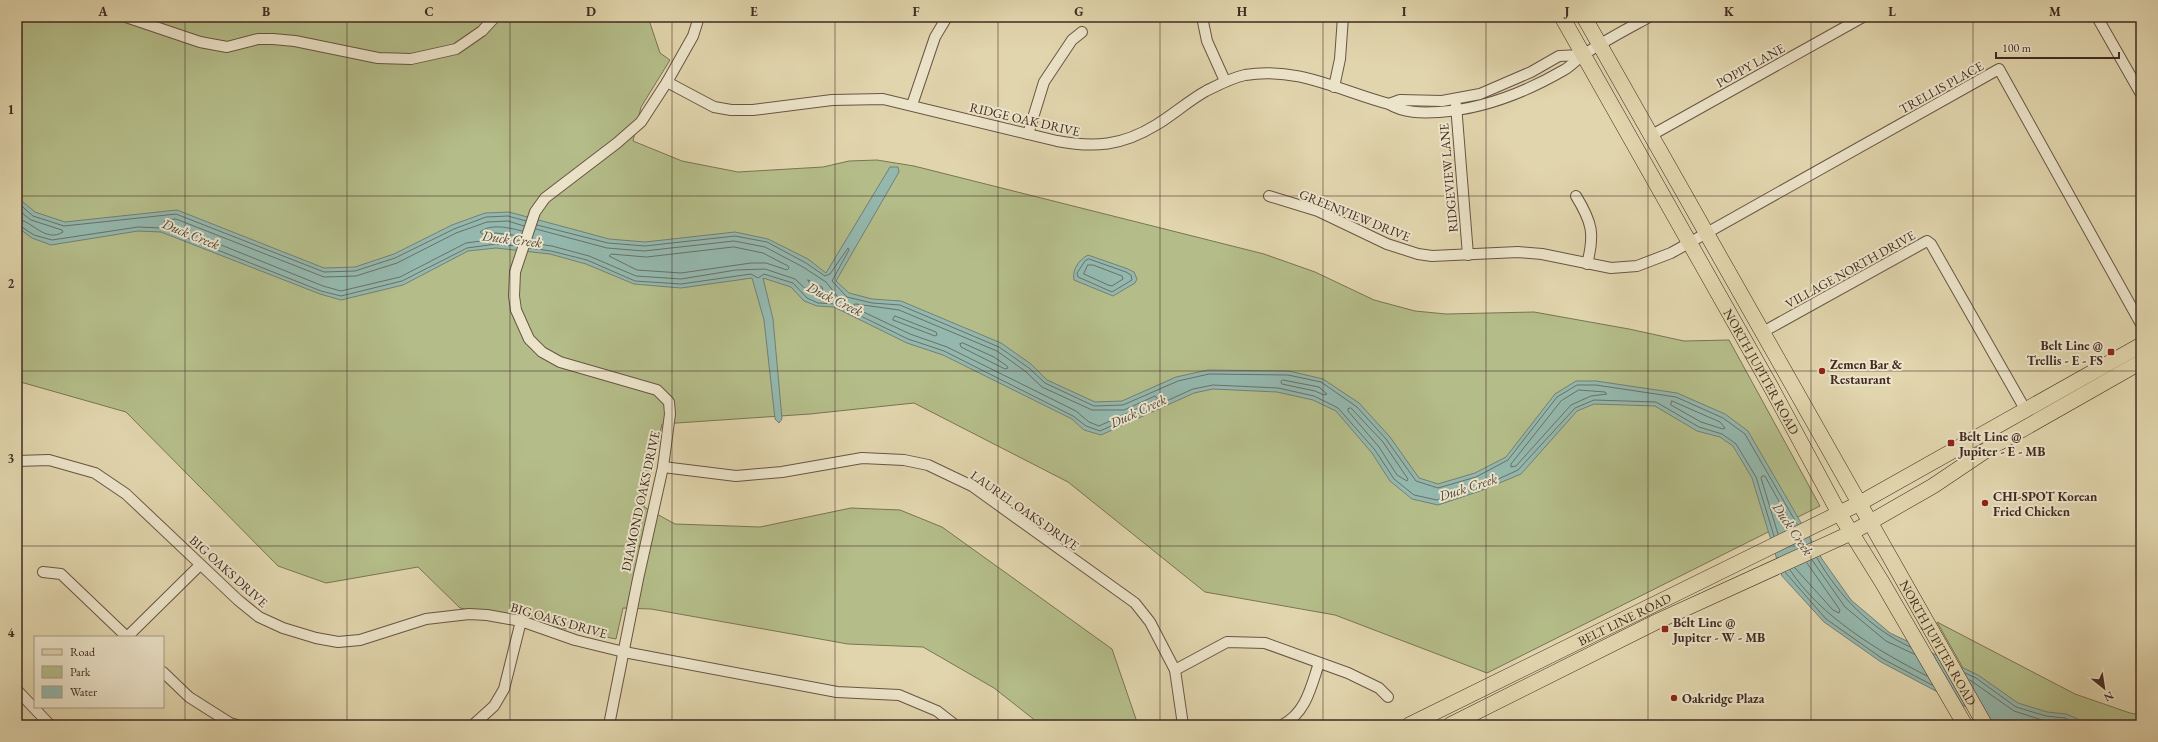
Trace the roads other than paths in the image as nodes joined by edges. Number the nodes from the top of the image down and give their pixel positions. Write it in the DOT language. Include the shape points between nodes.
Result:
graph roads {
  1 [pos="126,17"];
  2 [pos="495,17"];
  3 [pos="699,17"];
  4 [pos="947,17"];
  5 [pos="1202,17"];
  6 [pos="1343,17"];
  7 [pos="1562,17"];
  8 [pos="1584,17"];
  9 [pos="1649,17"];
  10 [pos="1863,17"];
  11 [pos="2097,17"];
  12 [pos="1082,32"];
  13 [pos="1600,45"];
  14 [pos="1583,55"];
  15 [pos="1225,81"];
  16 [pos="667,82"];
  17 [pos="1334,87"];
  18 [pos="2141,94"];
  19 [pos="1456,99"];
  20 [pos="1388,104"];
  21 [pos="912,105"];
  22 [pos="1456,111"];
  23 [pos="1028,134"];
  24 [pos="1650,136"];
  25 [pos="1269,196"];
  26 [pos="1576,196"];
  27 [pos="1705,234"];
  28 [pos="1689,242"];
  29 [pos="1468,255"];
  30 [pos="1588,264"];
  31 [pos="2141,324"];
  32 [pos="1761,333"];
  33 [pos="2141,345"];
  34 [pos="1777,360"];
  35 [pos="2141,362"];
  36 [pos="1761,368"];
  37 [pos="2025,409"];
  38 [pos="17,460"];
  39 [pos="663,467"];
  40 [pos="1860,503"];
  41 [pos="1839,513"];
  42 [pos="1871,522"];
  43 [pos="1851,532"];
  44 [pos="200,565"];
  45 [pos="43,572"];
  46 [pos="521,621"];
  47 [pos="126,636"];
  48 [pos="128,636"];
  49 [pos="624,652"];
  50 [pos="1319,664"];
  51 [pos="1175,670"];
  52 [pos="164,673"];
  53 [pos="1488,685"];
  54 [pos="17,690"];
  55 [pos="1388,697"];
  56 [pos="1496,702"];
  57 [pos="1963,721"];
  58 [pos="50,725"];
  59 [pos="237,725"];
  60 [pos="473,725"];
  61 [pos="609,725"];
  62 [pos="955,725"];
  63 [pos="1183,725"];
  64 [pos="1282,725"];
  65 [pos="1409,725"];
  66 [pos="1450,725"];
  67 [pos="1985,725"];
  1 -- 2 [label="street" via="200,42 227,47 258,39 295,42 378,58 411,59 456,49 482,31"];
  3 -- 16 [label="street, DIAMOND OAKS DRIVE" via="693,36"];
  4 -- 21 [label="street" via="935,37"];
  5 -- 15 [label="street" via="1207,41"];
  6 -- 17 [label="street" via="1340,59"];
  7 -- 14 [label="main road, NORTH JUPITER ROAD"];
  8 -- 13 [label="main road, NORTH JUPITER ROAD"];
  9 -- 13 [label="street"];
  10 -- 24 [label="street, POPPY LANE"];
  11 -- 18 [label="street"];
  12 -- 23 [label="street" via="1072,40 1044,82"];
  13 -- 14 [label="street"];
  13 -- 24 [label="main road, NORTH JUPITER ROAD"];
  14 -- 19 [label="street, RIDGE OAK DRIVE" via="1560,56 1508,83 1480,94"];
  14 -- 22 [label="street, RIDGE OAK DRIVE" via="1566,69 1534,85 1482,105"];
  14 -- 28 [label="main road, NORTH JUPITER ROAD"];
  15 -- 17 [label="street, RIDGE OAK DRIVE" via="1245,75 1281,72 1308,77"];
  15 -- 23 [label="street, RIDGE OAK DRIVE" via="1193,98 1156,125 1134,137 1110,144 1083,146"];
  16 -- 21 [label="street, RIDGE OAK DRIVE" via="714,107 731,110 860,98 883,99"];
  16 -- 39 [label="street, DIAMOND OAKS DRIVE" via="641,122 545,198 535,212 523,242 514,285 516,310 520,322 529,339 542,352 560,362 657,390 668,402 670,414"];
  17 -- 20 [label="street, RIDGE OAK DRIVE"];
  19 -- 20 [label="street, RIDGE OAK DRIVE" via="1423,102 1400,100"];
  19 -- 22 [label="street, RIDGEVIEW LANE"];
  20 -- 22 [label="street, RIDGE OAK DRIVE" via="1398,110 1422,113"];
  21 -- 23 [label="street, RIDGE OAK DRIVE"];
  22 -- 29 [label="street, RIDGEVIEW LANE"];
  24 -- 27 [label="main road, NORTH JUPITER ROAD"];
  25 -- 29 [label="street, GREENVIEW DRIVE" via="1318,212 1405,251 1432,256"];
  26 -- 30 [label="street" via="1592,230"];
  27 -- 28 [label="street, GREENVIEW DRIVE"];
  27 -- 31 [label="street, TRELLIS PLACE" via="1999,69"];
  27 -- 32 [label="main road, NORTH JUPITER ROAD"];
  28 -- 30 [label="street, GREENVIEW DRIVE" via="1671,253 1637,266 1611,268"];
  28 -- 36 [label="main road, NORTH JUPITER ROAD"];
  29 -- 30 [label="street, GREENVIEW DRIVE" via="1518,252 1542,254"];
  32 -- 34 [label="main road, NORTH JUPITER ROAD"];
  32 -- 37 [label="street, VILLAGE NORTH DRIVE" via="1927,241 1932,244 1966,302"];
  33 -- 37 [label="main road, BELT LINE ROAD"];
  34 -- 36 [label="main road"];
  34 -- 40 [label="main road, NORTH JUPITER ROAD"];
  35 -- 42 [label="main road, BELT LINE ROAD" via="1988,448 1933,486"];
  36 -- 41 [label="main road, NORTH JUPITER ROAD"];
  37 -- 40 [label="main road, BELT LINE ROAD"];
  38 -- 44 [label="street, BIG OAKS DRIVE" via="49,460 95,473 126,494"];
  39 -- 49 [label="street, DIAMOND OAKS DRIVE"];
  39 -- 51 [label="street, LAUREL OAKS DRIVE" via="736,476 782,472 862,458 904,460 928,465 972,486 1135,603 1150,622"];
  40 -- 41 [label="main road, BELT LINE ROAD"];
  40 -- 42 [label="main road, NORTH JUPITER ROAD"];
  41 -- 43 [label="main road, NORTH JUPITER ROAD"];
  41 -- 53 [label="main road, BELT LINE ROAD"];
  42 -- 43 [label="main road, BELT LINE ROAD"];
  42 -- 67 [label="main road, NORTH JUPITER ROAD"];
  43 -- 56 [label="main road, BELT LINE ROAD" via="1658,621"];
  43 -- 57 [label="main road, NORTH JUPITER ROAD"];
  44 -- 46 [label="street, BIG OAKS DRIVE" via="259,617 283,628 338,642 360,640 426,619 468,614"];
  44 -- 48 [label="street"];
  45 -- 47 [label="street" via="61,574"];
  46 -- 49 [label="street, BIG OAKS DRIVE" via="575,640"];
  46 -- 60 [label="street" via="504,689 494,706"];
  49 -- 61 [label="street, DIAMOND OAKS DRIVE"];
  49 -- 62 [label="street, BIG OAKS DRIVE" via="837,692 899,695 937,711"];
  50 -- 51 [label="street" via="1264,643 1227,642"];
  50 -- 55 [label="street" via="1354,676 1379,688"];
  50 -- 64 [label="street" via="1307,698 1297,714"];
  51 -- 63 [label="street, LAUREL OAKS DRIVE"];
  52 -- 59 [label="street" via="190,697"];
  53 -- 56 [label="main road"];
  53 -- 65 [label="main road, BELT LINE ROAD"];
  54 -- 58 [label="street"];
  56 -- 66 [label="main road, BELT LINE ROAD"];
}
